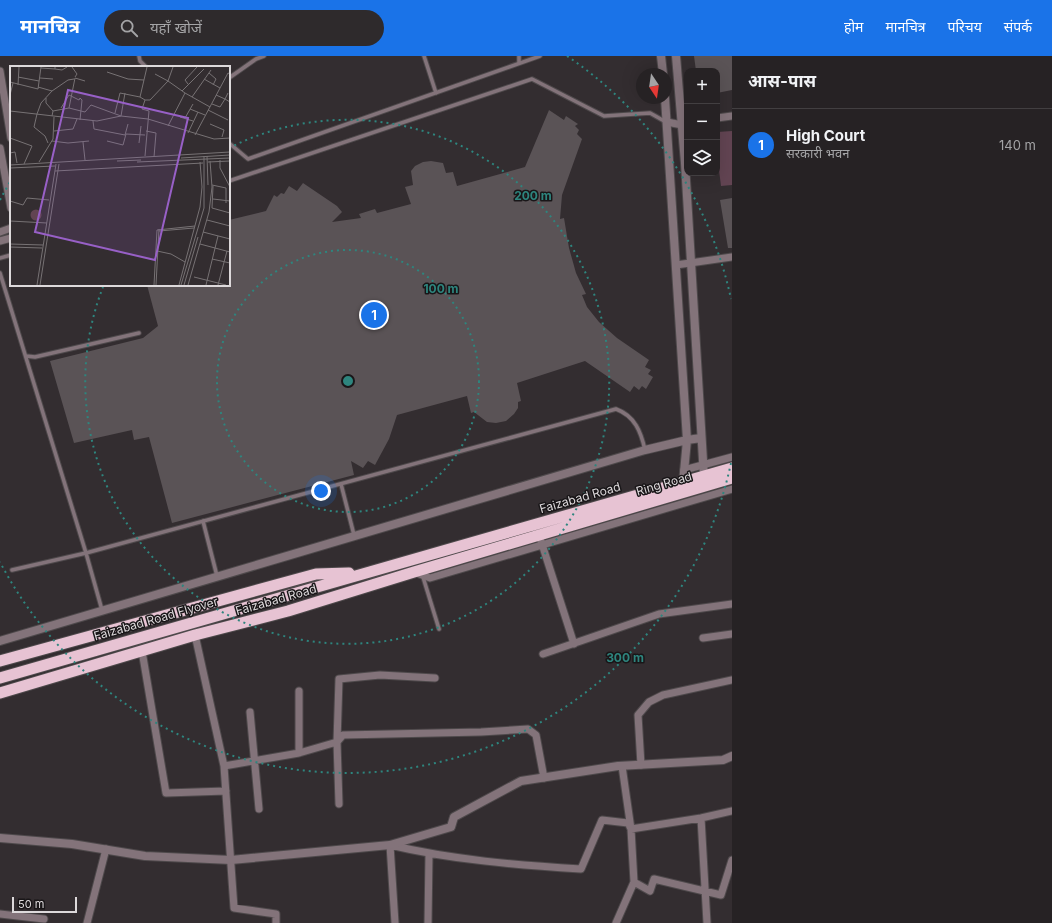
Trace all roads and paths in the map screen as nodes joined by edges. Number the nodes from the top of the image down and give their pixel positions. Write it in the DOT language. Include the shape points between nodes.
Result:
graph roads {
  1 [pos="139,56"];
  2 [pos="264,56"];
  3 [pos="424,56"];
  4 [pos="519,56"];
  5 [pos="540,56"];
  6 [pos="661,56"];
  7 [pos="676,56"];
  8 [pos="520,63"];
  9 [pos="145,66"];
  10 [pos="662,68"];
  11 [pos="0,71"];
  12 [pos="230,77"];
  13 [pos="436,93"];
  14 [pos="666,104"];
  15 [pos="3,108"];
  16 [pos="732,116"];
  17 [pos="720,118"];
  18 [pos="667,122"];
  19 [pos="684,125"];
  20 [pos="10,134"];
  21 [pos="685,140"];
  22 [pos="230,144"];
  23 [pos="0,148"];
  24 [pos="230,181"];
  25 [pos="10,203"];
  26 [pos="10,228"];
  27 [pos="0,232"];
  28 [pos="10,238"];
  29 [pos="0,241"];
  30 [pos="10,255"];
  31 [pos="732,257"];
  32 [pos="0,258"];
  33 [pos="691,263"];
  34 [pos="676,265"];
  35 [pos="0,273"];
  36 [pos="139,333"];
  37 [pos="26,356"];
  38 [pos="701,438"];
  39 [pos="686,440"];
  40 [pos="645,450"];
  41 [pos="732,457"];
  42 [pos="703,465"];
  43 [pos="732,468"];
  44 [pos="684,470"];
  45 [pos="704,477"];
  46 [pos="732,478"];
  47 [pos="683,483"];
  48 [pos="341,484"];
  49 [pos="732,489"];
  50 [pos="203,521"];
  51 [pos="558,529"];
  52 [pos="354,535"];
  53 [pos="541,540"];
  54 [pos="86,553"];
  55 [pos="12,570"];
  56 [pos="366,572"];
  57 [pos="418,573"];
  58 [pos="217,576"];
  59 [pos="732,604"];
  60 [pos="102,612"];
  61 [pos="439,629"];
  62 [pos="732,634"];
  63 [pos="196,636"];
  64 [pos="703,638"];
  65 [pos="0,641"];
  66 [pos="574,644"];
  67 [pos="142,651"];
  68 [pos="543,654"];
  69 [pos="0,661"];
  70 [pos="0,678"];
  71 [pos="435,678"];
  72 [pos="732,680"];
  73 [pos="299,690"];
  74 [pos="0,693"];
  75 [pos="250,712"];
  76 [pos="337,742"];
  77 [pos="299,753"];
  78 [pos="732,756"];
  79 [pos="254,760"];
  80 [pos="641,765"];
  81 [pos="224,766"];
  82 [pos="622,766"];
  83 [pos="544,778"];
  84 [pos="226,791"];
  85 [pos="339,804"];
  86 [pos="259,809"];
  87 [pos="732,811"];
  88 [pos="701,818"];
  89 [pos="631,830"];
  90 [pos="0,838"];
  91 [pos="390,845"];
  92 [pos="106,849"];
  93 [pos="429,854"];
  94 [pos="231,860"];
  95 [pos="732,860"];
  96 [pos="634,882"];
  97 [pos="705,891"];
  98 [pos="0,914"];
  99 [pos="15,919"];
  100 [pos="44,919"];
  101 [pos="87,923"];
  102 [pos="276,923"];
  103 [pos="395,923"];
  104 [pos="428,923"];
  105 [pos="616,923"];
  106 [pos="707,923"];
  1 -- 9 [label="lane" via="140,62"];
  2 -- 12 [label="lane"];
  3 -- 13 [label="lane"];
  4 -- 8 [label="lane"];
  5 -- 8 [label="lane"];
  6 -- 10 [label="street"];
  7 -- 19 [label="street"];
  8 -- 13 [label="lane"];
  11 -- 15 [label="street"];
  13 -- 22 [label="lane" via="248,159"];
  14 -- 18 [label="street"];
  15 -- 20 [label="street"];
  16 -- 17 [label="street"];
  18 -- 19 [label="street"];
  18 -- 24 [label="lane" via="650,113 604,116 532,79"];
  18 -- 34 [label="street"];
  21 -- 33 [label="street"];
  23 -- 25 [label="street"];
  26 -- 27 [label="street"];
  28 -- 29 [label="street"];
  30 -- 32 [label="lane"];
  31 -- 33 [label="street"];
  33 -- 34 [label="street"];
  33 -- 38 [label="street"];
  34 -- 39 [label="street"];
  35 -- 37 [label="lane"];
  36 -- 37 [label="lane" via="35,357"];
  37 -- 54 [label="lane"];
  38 -- 39 [label="street"];
  38 -- 42 [label="street"];
  39 -- 40 [label="street"];
  39 -- 44 [label="street"];
  40 -- 48 [label="lane" via="641,434 632,418 616,409"];
  40 -- 52 [label="street"];
  41 -- 42 [label="street"];
  42 -- 44 [label="street"];
  42 -- 45 [label="street"];
  43 -- 45 [label="highway, Faizabad Road"];
  44 -- 47 [label="street"];
  45 -- 47 [label="highway, Faizabad Road"];
  46 -- 51 [label="highway, Ring Road"];
  47 -- 56 [label="highway, Faizabad Road"];
  48 -- 50 [label="lane"];
  48 -- 52 [label="lane"];
  49 -- 53 [label="street"];
  50 -- 54 [label="lane"];
  50 -- 58 [label="lane"];
  51 -- 53 [label="highway, Faizabad Road"];
  52 -- 58 [label="street"];
  53 -- 57 [label="highway, Faizabad Road"];
  53 -- 66 [label="street"];
  54 -- 55 [label="lane"];
  54 -- 60 [label="lane"];
  56 -- 69 [label="highway" via="316,574"];
  56 -- 70 [label="highway, Faizabad Road Flyover"];
  57 -- 61 [label="lane"];
  57 -- 63 [label="highway, Faizabad Road"];
  58 -- 60 [label="street"];
  59 -- 66 [label="street" via="659,614"];
  60 -- 65 [label="street"];
  62 -- 64 [label="street"];
  63 -- 67 [label="highway, Faizabad Road"];
  63 -- 81 [label="street"];
  66 -- 68 [label="street"];
  67 -- 74 [label="highway, Faizabad Road"];
  67 -- 84 [label="street" via="166,793"];
  71 -- 76 [label="street" via="380,675 339,679"];
  72 -- 80 [label="street" via="663,695 649,702 638,715"];
  73 -- 77 [label="street"];
  75 -- 79 [label="street"];
  76 -- 77 [label="street"];
  76 -- 83 [label="street" via="343,735 528,729 536,735"];
  76 -- 85 [label="street"];
  77 -- 79 [label="street"];
  78 -- 80 [label="street" via="723,760"];
  79 -- 81 [label="street"];
  79 -- 86 [label="street"];
  80 -- 82 [label="street"];
  81 -- 84 [label="street"];
  82 -- 83 [label="street"];
  82 -- 89 [label="street"];
  83 -- 91 [label="street" via="521,781 454,817 451,827"];
  84 -- 94 [label="street"];
  87 -- 88 [label="street"];
  88 -- 89 [label="street"];
  88 -- 97 [label="street"];
  89 -- 93 [label="street" via="628,823 602,820 581,868 466,860"];
  89 -- 96 [label="street"];
  90 -- 92 [label="street"];
  91 -- 93 [label="street"];
  91 -- 94 [label="street"];
  91 -- 103 [label="street"];
  92 -- 94 [label="street" via="145,856"];
  92 -- 101 [label="street"];
  93 -- 104 [label="street"];
  94 -- 102 [label="street" via="234,908 276,914"];
  95 -- 97 [label="street" via="721,895"];
  96 -- 97 [label="street" via="650,891 654,879"];
  96 -- 105 [label="street"];
  97 -- 106 [label="street"];
  98 -- 99 [label="street"];
  99 -- 100 [label="street"];
}
